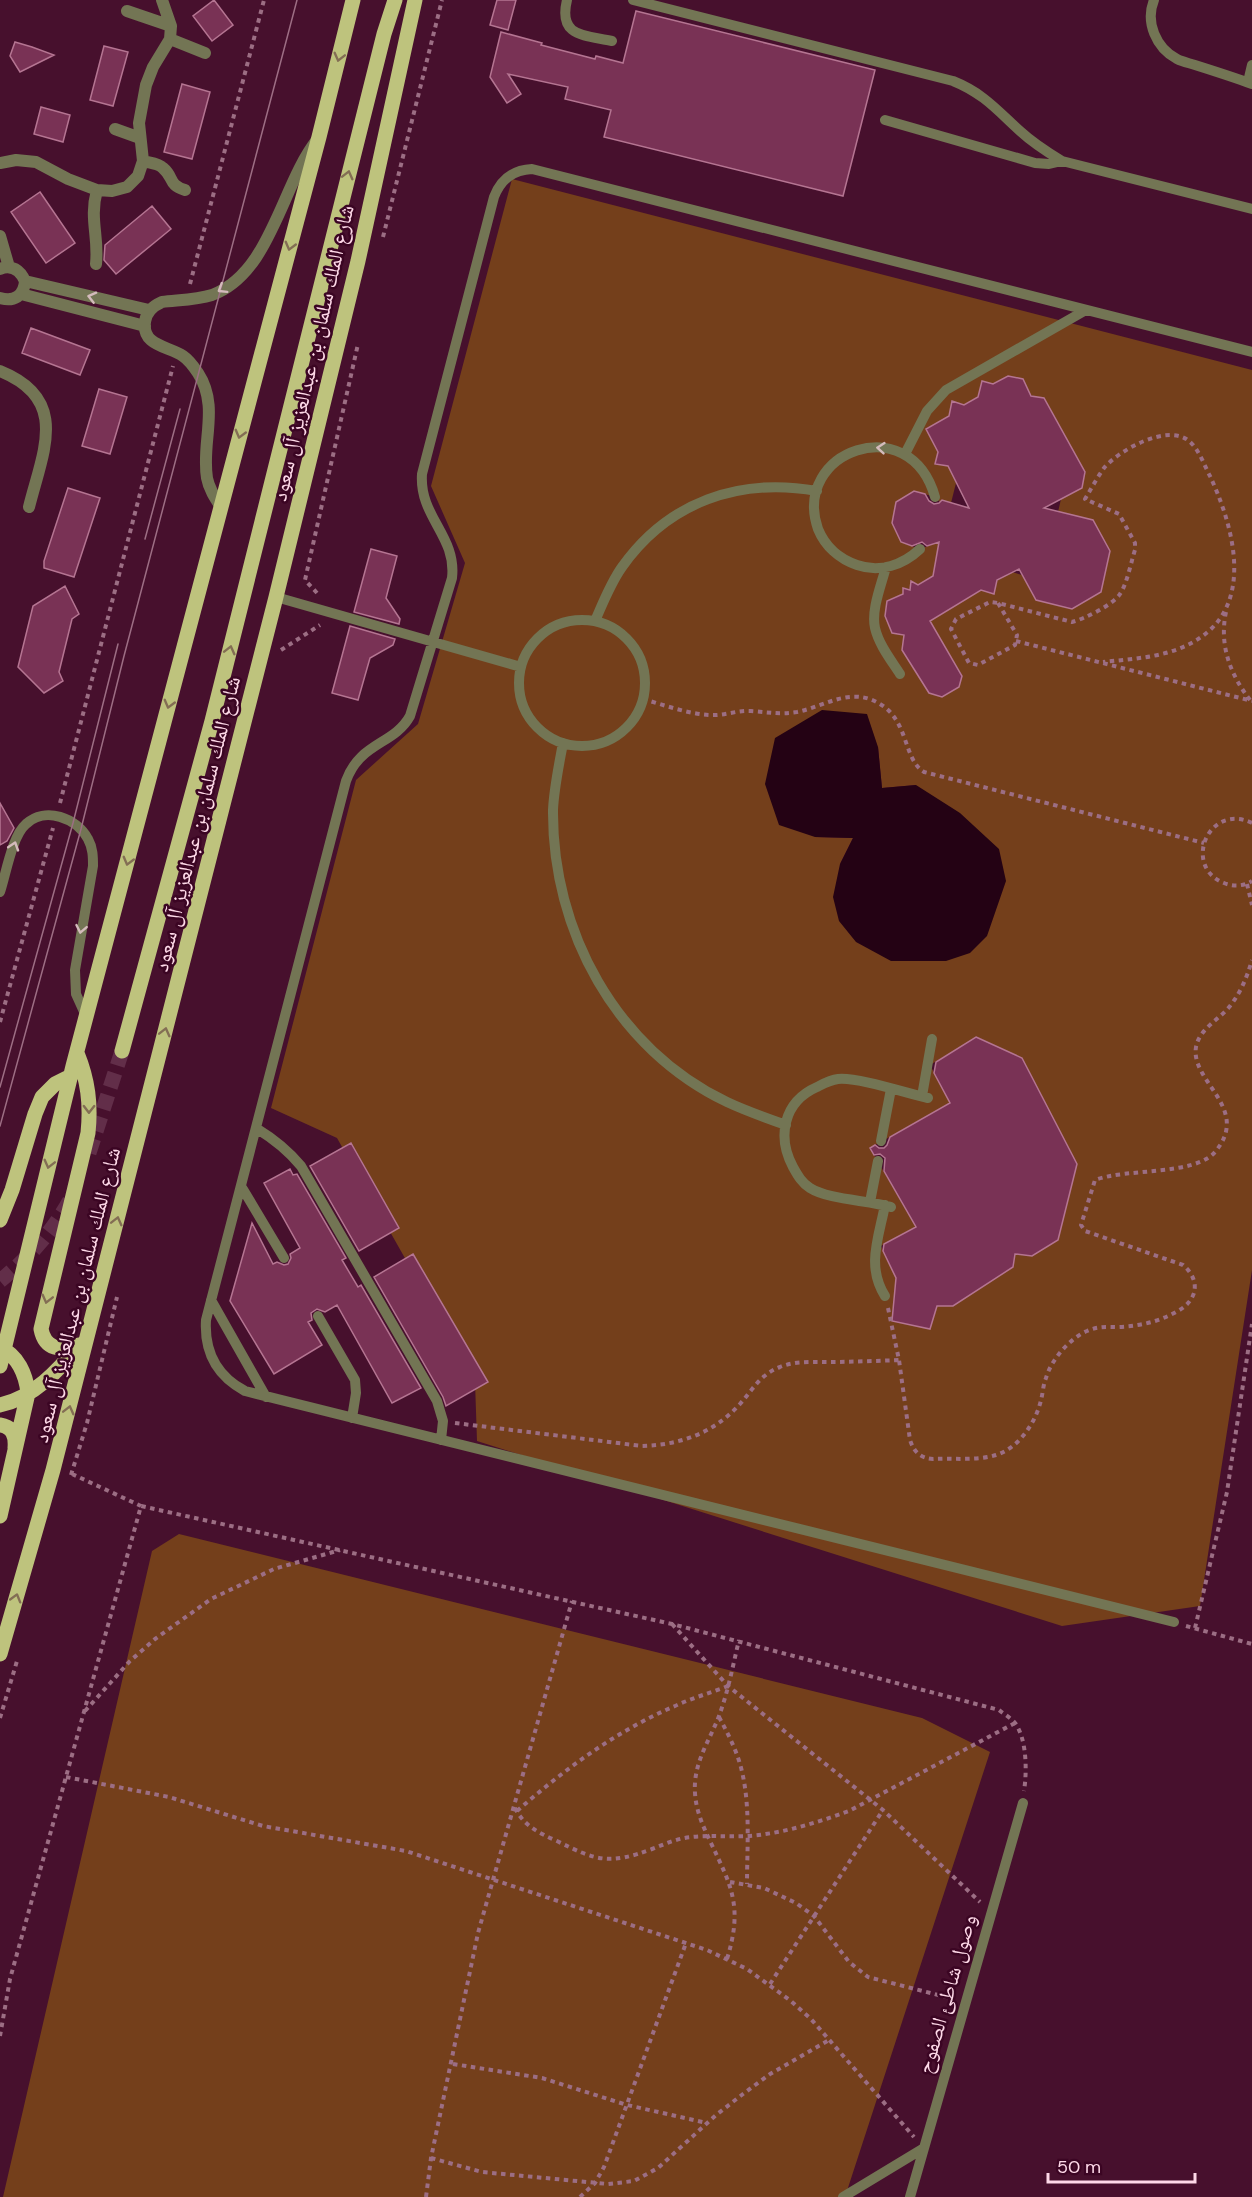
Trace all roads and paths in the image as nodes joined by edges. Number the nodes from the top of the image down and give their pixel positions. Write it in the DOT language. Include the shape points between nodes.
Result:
graph roads {
  1 [pos="162,0"];
  2 [pos="264,0"];
  3 [pos="353,0"];
  4 [pos="395,0"];
  5 [pos="415,0"];
  6 [pos="567,0"];
  7 [pos="633,0"];
  8 [pos="1154,0"];
  9 [pos="127,11"];
  10 [pos="171,26"];
  11 [pos="170,39"];
  12 [pos="612,41"];
  13 [pos="205,53"];
  14 [pos="1252,65"];
  15 [pos="1250,83"];
  16 [pos="885,120"];
  17 [pos="115,129"];
  18 [pos="319,136"];
  19 [pos="140,138"];
  20 [pos="143,161"];
  21 [pos="1062,161"];
  22 [pos="0,164"];
  23 [pos="97,190"];
  24 [pos="185,190"];
  25 [pos="1252,209"];
  26 [pos="0,236"];
  27 [pos="96,264"];
  28 [pos="5,268"];
  29 [pos="25,281"];
  30 [pos="21,294"];
  31 [pos="0,299"];
  32 [pos="186,300"];
  33 [pos="149,310"];
  34 [pos="1086,310"];
  35 [pos="145,326"];
  36 [pos="173,351"];
  37 [pos="1252,352"];
  38 [pos="0,371"];
  39 [pos="905,454"];
  40 [pos="817,491"];
  41 [pos="935,497"];
  42 [pos="29,507"];
  43 [pos="220,507"];
  44 [pos="920,549"];
  45 [pos="886,567"];
  46 [pos="276,597"];
  47 [pos="998,603"];
  48 [pos="1226,610"];
  49 [pos="595,621"];
  50 [pos="1016,641"];
  51 [pos="433,642"];
  52 [pos="1102,662"];
  53 [pos="521,667"];
  54 [pos="900,674"];
  55 [pos="643,699"];
  56 [pos="1251,701"];
  57 [pos="563,743"];
  58 [pos="57,815"];
  59 [pos="1252,823"];
  60 [pos="1204,843"];
  61 [pos="1250,882"];
  62 [pos="0,892"];
  63 [pos="1252,905"];
  64 [pos="1252,960"];
  65 [pos="86,1016"];
  66 [pos="0,1023"];
  67 [pos="932,1039"];
  68 [pos="122,1051"];
  69 [pos="77,1053"];
  70 [pos="71,1076"];
  71 [pos="891,1089"];
  72 [pos="786,1125"];
  73 [pos="256,1128"];
  74 [pos="881,1141"];
  75 [pos="878,1161"];
  76 [pos="241,1186"];
  77 [pos="870,1202"];
  78 [pos="0,1220"];
  79 [pos="284,1258"];
  80 [pos="885,1296"];
  81 [pos="211,1300"];
  82 [pos="318,1316"];
  83 [pos="92,1322"];
  84 [pos="1252,1324"];
  85 [pos="79,1345"];
  86 [pos="2,1348"];
  87 [pos="899,1360"];
  88 [pos="0,1366"];
  89 [pos="28,1393"];
  90 [pos="267,1396"];
  91 [pos="0,1405"];
  92 [pos="352,1418"];
  93 [pos="442,1421"];
  94 [pos="0,1425"];
  95 [pos="441,1440"];
  96 [pos="14,1460"];
  97 [pos="72,1474"];
  98 [pos="141,1506"];
  99 [pos="0,1516"];
  100 [pos="342,1550"];
  101 [pos="572,1601"];
  102 [pos="1174,1622"];
  103 [pos="672,1624"];
  104 [pos="1195,1628"];
  105 [pos="739,1640"];
  106 [pos="1252,1644"];
  107 [pos="0,1654"];
  108 [pos="728,1686"];
  109 [pos="84,1711"];
  110 [pos="719,1716"];
  111 [pos="1015,1723"];
  112 [pos="66,1777"];
  113 [pos="870,1799"];
  114 [pos="1023,1803"];
  115 [pos="516,1809"];
  116 [pos="883,1810"];
  117 [pos="708,1836"];
  118 [pos="747,1836"];
  119 [pos="493,1878"];
  120 [pos="730,1882"];
  121 [pos="747,1884"];
  122 [pos="991,1913"];
  123 [pos="814,1916"];
  124 [pos="686,1943"];
  125 [pos="728,1959"];
  126 [pos="770,1984"];
  127 [pos="966,2002"];
  128 [pos="0,2036"];
  129 [pos="829,2040"];
  130 [pos="453,2064"];
  131 [pos="627,2104"];
  132 [pos="707,2123"];
  133 [pos="924,2148"];
  134 [pos="431,2158"];
  135 [pos="595,2183"];
  136 [pos="426,2197"];
  137 [pos="580,2197"];
  138 [pos="843,2197"];
  139 [pos="910,2197"];
  1 -- 10 [label="street"];
  2 -- 32 [label="path"];
  3 -- 18 [label="main road, one-way"];
  68 -- 4 [label="main road, one-way" via="212,721"];
  5 -- 46 [label="main road, شارع الملك سلمان بن عبدالعزيز آل سعود" via="358,261"];
  6 -- 12 [label="lane" via="564,13 570,29"];
  7 -- 21 [label="lane" via="953,81 978,93 1019,131"];
  8 -- 15 [label="lane" via="1150,17 1153,31 1167,53"];
  9 -- 10 [label="street"];
  10 -- 11 [label="street"];
  11 -- 13 [label="street"];
  11 -- 19 [label="street" via="146,85"];
  14 -- 15 [label="lane"];
  16 -- 21 [label="lane" via="1035,163"];
  17 -- 19 [label="street"];
  18 -- 32 [label="street, one-way" via="297,168 250,268 221,291"];
  18 -- 43 [label="main road, one-way"];
  19 -- 20 [label="street"];
  20 -- 23 [label="street" via="138,176 127,187"];
  20 -- 24 [label="street" via="164,169 177,187"];
  21 -- 25 [label="lane"];
  22 -- 23 [label="street" via="16,160 36,162"];
  23 -- 27 [label="street" via="92,216"];
  26 -- 28 [label="street"];
  28 -- 29 [label="street" via="17,269"];
  29 -- 30 [label="street"];
  33 -- 29 [label="street, one-way"];
  30 -- 31 [label="street" via="15,299"];
  30 -- 35 [label="street"];
  32 -- 33 [label="street" via="162,302"];
  33 -- 35 [label="street"];
  34 -- 37 [label="lane"];
  34 -- 39 [label="lane" via="946,390 927,411"];
  34 -- 51 [label="lane" via="532,169 516,172 502,182 494,197 422,474 425,503 450,550 453,569"];
  35 -- 36 [label="street" via="154,344"];
  36 -- 43 [label="street" via="192,365 206,389 210,406 207,478"];
  36 -- 58 [label="path" via="173,367"];
  38 -- 42 [label="street" via="29,386 38,397 47,424"];
  39 -- 40 [label="lane, one-way" via="879,447 852,452 830,467"];
  39 -- 41 [label="lane" via="925,472"];
  40 -- 45 [label="lane" via="815,518 826,543 840,557 859,566"];
  40 -- 49 [label="lane" via="774,486 752,488 689,507 635,550 620,569"];
  43 -- 65 [label="main road, one-way"];
  44 -- 45 [label="lane"];
  45 -- 54 [label="lane" via="875,627"];
  46 -- 51 [label="lane"];
  83 -- 46 [label="main road, شارع الملك سلمان بن عبدالعزيز آل سعود, one-way"];
  47 -- 48 [label="path" via="1072,622 1121,594 1135,543 1119,514 1085,500 1105,467 1118,457 1156,437 1172,434 1195,447 1224,511 1234,575"];
  47 -- 50 [label="path" via="1017,635"];
  47 -- 50 [label="path" via="990,602 956,619 951,629 969,663 978,664"];
  48 -- 52 [label="path" via="1199,639 1175,651"];
  48 -- 56 [label="path" via="1226,654"];
  49 -- 53 [label="lane" via="554,626 533,643"];
  49 -- 55 [label="lane" via="618,631 636,649 645,673"];
  50 -- 52 [label="path"];
  51 -- 53 [label="lane"];
  51 -- 73 [label="lane" via="407,722 360,756 349,772"];
  52 -- 56 [label="path"];
  53 -- 57 [label="lane" via="520,694 530,719 539,730"];
  55 -- 57 [label="lane" via="632,722 612,738 588,745"];
  55 -- 60 [label="path" via="710,715 740,711 783,714 838,698 861,697 882,705 897,720 915,764 924,772"];
  57 -- 72 [label="lane" via="553,808 557,873 575,936 599,984 624,1020 670,1066 725,1101"];
  62 -- 58 [label="lane, one-way" via="20,831 36,817"];
  58 -- 65 [label="lane, one-way" via="81,829 93,853 75,970 76,994"];
  58 -- 66 [label="path"];
  59 -- 60 [label="path" via="1225,821 1215,826"];
  60 -- 61 [label="path" via="1204,864 1217,880 1237,886"];
  61 -- 63 [label="path"];
  64 -- 87 [label="path" via="1237,998 1202,1034 1196,1048 1199,1066 1226,1116 1219,1147 1192,1165 1095,1180 1081,1224 1085,1231 1184,1264 1195,1283 1185,1307 1163,1319 1101,1327 1076,1338 1046,1375 1041,1401 1024,1435 1009,1449 987,1457 926,1458 916,1452 910,1440"];
  65 -- 69 [label="main road"];
  67 -- 71 [label="lane" via="925,1097"];
  69 -- 70 [label="main road"];
  69 -- 85 [label="main road, one-way" via="89,1092 90,1113 41,1329 51,1347"];
  70 -- 78 [label="main road" via="42,1097"];
  70 -- 86 [label="main road, one-way"];
  71 -- 72 [label="lane" via="844,1079 828,1082 796,1101"];
  71 -- 74 [label="lane"];
  72 -- 77 [label="lane" via="785,1151 803,1182 823,1194"];
  73 -- 76 [label="lane"];
  73 -- 93 [label="lane" via="273,1138 301,1166 432,1391"];
  75 -- 77 [label="lane"];
  76 -- 79 [label="lane"];
  76 -- 81 [label="lane"];
  77 -- 80 [label="lane" via="888,1206 874,1263"];
  80 -- 87 [label="path"];
  81 -- 90 [label="lane"];
  81 -- 90 [label="lane" via="205,1332 216,1368 234,1385"];
  82 -- 92 [label="lane" via="356,1380"];
  83 -- 85 [label="main road"];
  107 -- 83 [label="main road, شارع الملك سلمان بن عبدالعزيز آل سعود, one-way"];
  84 -- 104 [label="path" via="1227,1492"];
  85 -- 89 [label="main road" via="56,1372"];
  86 -- 88 [label="main road"];
  86 -- 89 [label="main road" via="22,1369"];
  87 -- 93 [label="path" via="781,1366 760,1378 741,1403 712,1428 660,1446"];
  89 -- 91 [label="main road"];
  89 -- 96 [label="main road"];
  90 -- 92 [label="lane"];
  92 -- 95 [label="lane"];
  93 -- 95 [label="lane"];
  94 -- 96 [label="main road" via="15,1435"];
  95 -- 102 [label="lane"];
  96 -- 99 [label="main road"];
  97 -- 98 [label="path"];
  98 -- 100 [label="path"];
  98 -- 109 [label="path"];
  100 -- 101 [label="path"];
  100 -- 109 [label="path" via="274,1569 211,1599 138,1654"];
  101 -- 103 [label="path"];
  101 -- 115 [label="path"];
  102 -- 104 [label="path"];
  103 -- 105 [label="path"];
  103 -- 108 [label="path"];
  104 -- 106 [label="path"];
  105 -- 108 [label="path"];
  105 -- 111 [label="path" via="999,1710"];
  108 -- 110 [label="path"];
  108 -- 113 [label="path"];
  108 -- 115 [label="path" via="675,1706 609,1741"];
  109 -- 112 [label="path"];
  110 -- 117 [label="path" via="699,1760 695,1780 697,1809"];
  110 -- 118 [label="path" via="740,1765"];
  111 -- 113 [label="path"];
  111 -- 114 [label="path" via="1027,1774"];
  112 -- 119 [label="path" via="169,1797 263,1827 406,1851"];
  112 -- 128 [label="path" via="10,1979"];
  113 -- 116 [label="path"];
  113 -- 118 [label="path" via="825,1820"];
  114 -- 122 [label="lane, وصول شاطئ الصفوح"];
  115 -- 117 [label="path" via="524,1822 537,1831 597,1858 624,1858 682,1839"];
  115 -- 119 [label="path"];
  116 -- 122 [label="path"];
  116 -- 123 [label="path"];
  117 -- 118 [label="path"];
  117 -- 120 [label="path"];
  118 -- 121 [label="path"];
  119 -- 124 [label="path"];
  119 -- 130 [label="path" via="478,1933"];
  120 -- 121 [label="path"];
  120 -- 125 [label="path" via="735,1919"];
  121 -- 123 [label="path" via="780,1894"];
  122 -- 127 [label="lane, وصول شاطئ الصفوح"];
  123 -- 126 [label="path"];
  123 -- 127 [label="path" via="849,1962 868,1977"];
  124 -- 125 [label="path"];
  124 -- 131 [label="path"];
  125 -- 126 [label="path"];
  126 -- 129 [label="path"];
  127 -- 133 [label="lane, وصول شاطئ الصفوح"];
  129 -- 132 [label="path" via="770,2074"];
  129 -- 133 [label="path"];
  130 -- 131 [label="path" via="542,2078"];
  130 -- 134 [label="path"];
  131 -- 132 [label="path"];
  131 -- 135 [label="path"];
  132 -- 135 [label="path" via="647,2175 620,2184"];
  133 -- 138 [label="lane"];
  133 -- 139 [label="lane, وصول شاطئ الصفوح"];
  134 -- 135 [label="path" via="482,2172"];
  134 -- 136 [label="path"];
  135 -- 137 [label="path"];
}
